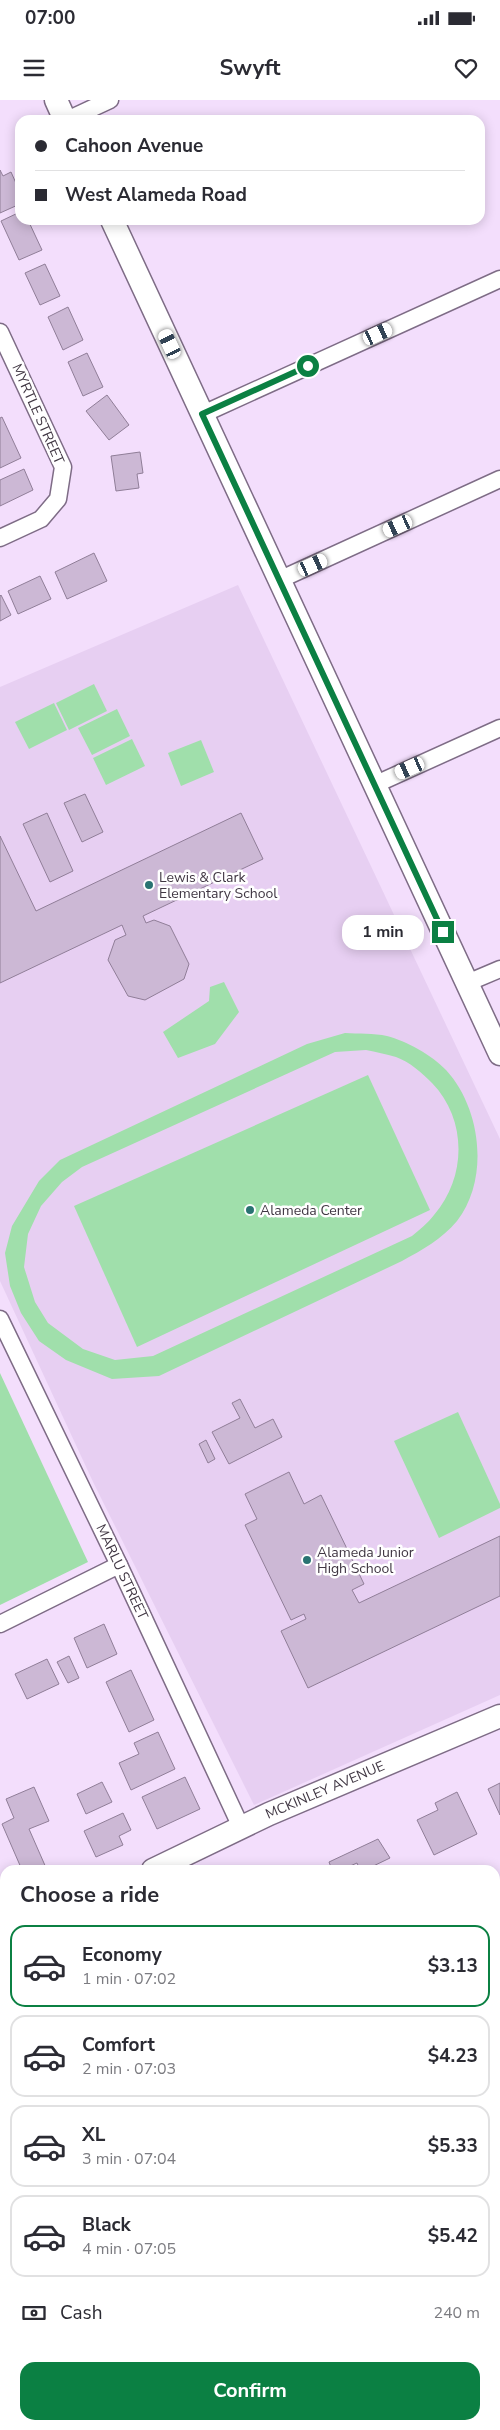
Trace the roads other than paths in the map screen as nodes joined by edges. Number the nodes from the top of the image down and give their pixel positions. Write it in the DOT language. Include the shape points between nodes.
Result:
graph roads {
  1 [pos="56,100"];
  2 [pos="110,100"];
  3 [pos="64,115"];
  4 [pos="77,115"];
  5 [pos="114,225"];
  6 [pos="500,279"];
  7 [pos="0,332"];
  8 [pos="202,414"];
  9 [pos="500,479"];
  10 [pos="0,538"];
  11 [pos="280,580"];
  12 [pos="500,728"];
  13 [pos="374,784"];
  14 [pos="500,969"];
  15 [pos="467,984"];
  16 [pos="500,1054"];
  17 [pos="0,1319"];
  18 [pos="119,1565"];
  19 [pos="0,1624"];
  20 [pos="500,1716"];
  21 [pos="241,1826"];
  22 [pos="163,1865"];
  1 -- 3 [label="main road"];
  2 -- 4 [label="street"];
  5 -- 8 [label="main road"];
  6 -- 8 [label="street"];
  7 -- 10 [label="street, MYRTLE STREET" via="63,466 58,499 41,519"];
  8 -- 11 [label="main road"];
  9 -- 11 [label="street"];
  11 -- 13 [label="main road"];
  12 -- 13 [label="street"];
  13 -- 15 [label="main road"];
  14 -- 15 [label="street"];
  15 -- 16 [label="main road"];
  17 -- 18 [label="street, MARLU STREET"];
  18 -- 19 [label="street"];
  18 -- 21 [label="street, MARLU STREET"];
  20 -- 21 [label="main road, MCKINLEY AVENUE"];
  21 -- 22 [label="main road, MCKINLEY AVENUE"];
}
